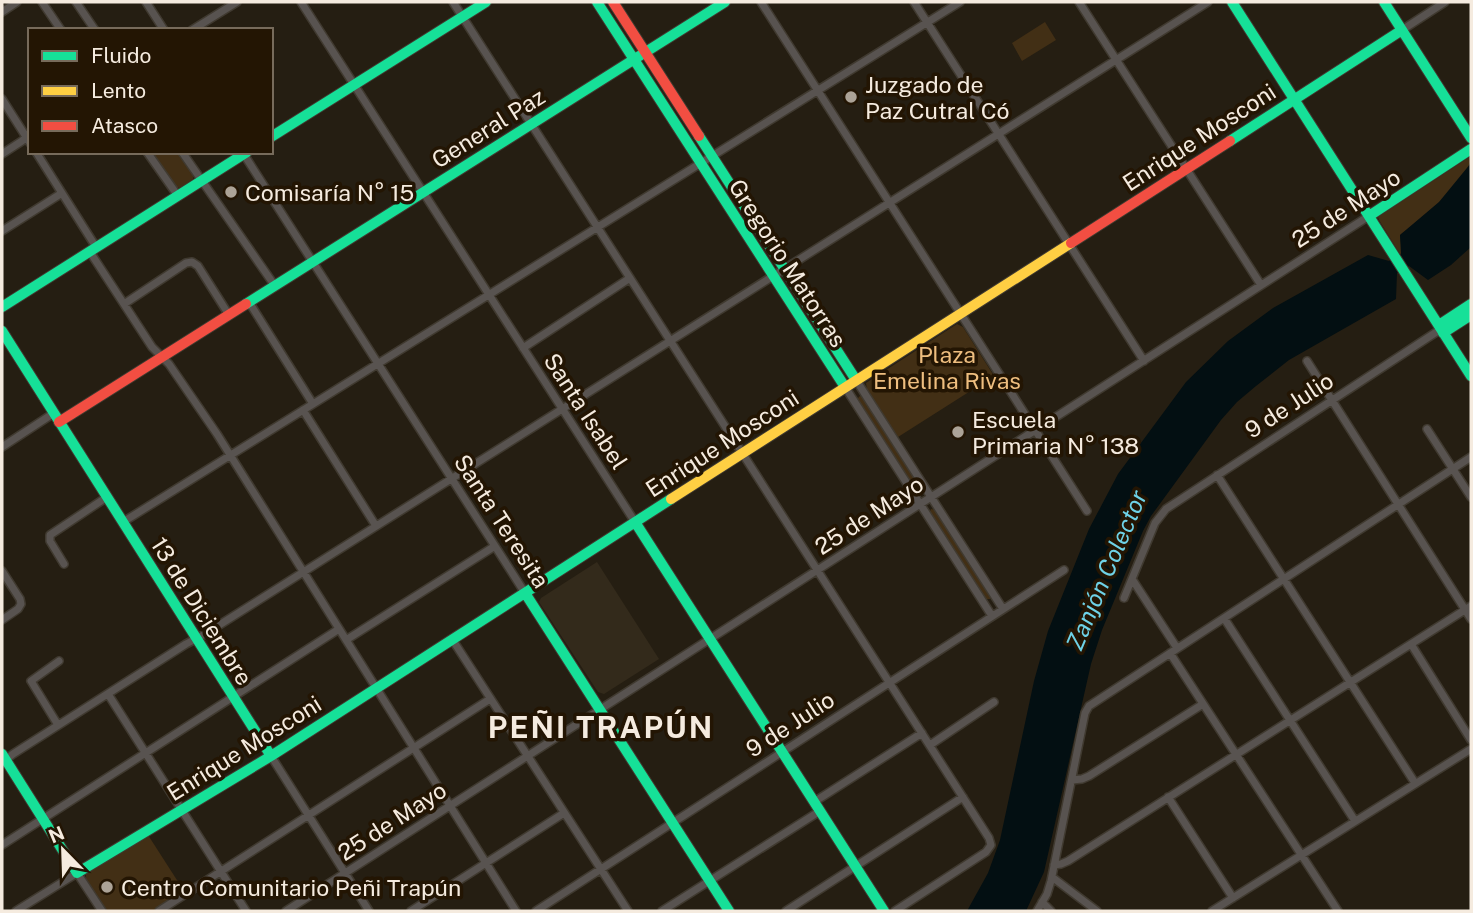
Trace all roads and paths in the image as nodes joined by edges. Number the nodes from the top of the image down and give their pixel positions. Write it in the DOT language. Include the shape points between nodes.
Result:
graph roads {
  1 [pos="18,2"];
  2 [pos="41,2"];
  3 [pos="76,2"];
  4 [pos="146,2"];
  5 [pos="237,2"];
  6 [pos="301,2"];
  7 [pos="453,2"];
  8 [pos="486,2"];
  9 [pos="597,2"];
  10 [pos="613,2"];
  11 [pos="725,2"];
  12 [pos="761,2"];
  13 [pos="914,2"];
  14 [pos="960,2"];
  15 [pos="1079,2"];
  16 [pos="1208,2"];
  17 [pos="1232,2"];
  18 [pos="1384,2"];
  19 [pos="1446,2"];
  20 [pos="2,12"];
  21 [pos="463,16"];
  22 [pos="927,22"];
  23 [pos="60,28"];
  24 [pos="94,28"];
  25 [pos="163,28"];
  26 [pos="195,28"];
  27 [pos="1402,30"];
  28 [pos="645,52"];
  29 [pos="634,59"];
  30 [pos="1116,60"];
  31 [pos="354,85"];
  32 [pos="817,90"];
  33 [pos="2,99"];
  34 [pos="1294,99"];
  35 [pos="531,124"];
  36 [pos="998,134"];
  37 [pos="273,136"];
  38 [pos="28,137"];
  39 [pos="1471,138"];
  40 [pos="1471,149"];
  41 [pos="2,154"];
  42 [pos="37,154"];
  43 [pos="148,154"];
  44 [pos="183,154"];
  45 [pos="242,154"];
  46 [pos="245,154"];
  47 [pos="712,156"];
  48 [pos="701,163"];
  49 [pos="1186,168"];
  50 [pos="202,181"];
  51 [pos="423,192"];
  52 [pos="62,193"];
  53 [pos="178,196"];
  54 [pos="890,202"];
  55 [pos="1369,216"];
  56 [pos="597,227"];
  57 [pos="2,231"];
  58 [pos="1069,244"];
  59 [pos="93,250"];
  60 [pos="313,262"];
  61 [pos="785,269"];
  62 [pos="773,276"];
  63 [pos="630,278"];
  64 [pos="1261,285"];
  65 [pos="275,286"];
  66 [pos="489,294"];
  67 [pos="249,302"];
  68 [pos="124,304"];
  69 [pos="1471,304"];
  70 [pos="2,307"];
  71 [pos="961,313"];
  72 [pos="229,315"];
  73 [pos="1471,315"];
  74 [pos="1441,329"];
  75 [pos="2,331"];
  76 [pos="670,341"];
  77 [pos="523,348"];
  78 [pos="162,357"];
  79 [pos="1307,360"];
  80 [pos="1144,361"];
  81 [pos="378,363"];
  82 [pos="1471,376"];
  83 [pos="856,380"];
  84 [pos="845,387"];
  85 [pos="1332,400"];
  86 [pos="313,404"];
  87 [pos="562,409"];
  88 [pos="303,410"];
  89 [pos="57,417"];
  90 [pos="1427,429"];
  91 [pos="1036,430"];
  92 [pos="2,447"];
  93 [pos="743,453"];
  94 [pos="230,455"];
  95 [pos="1471,457"];
  96 [pos="1453,469"];
  97 [pos="1217,475"];
  98 [pos="452,479"];
  99 [pos="107,497"];
  100 [pos="931,497"];
  101 [pos="1471,497"];
  102 [pos="920,504"];
  103 [pos="1398,504"];
  104 [pos="1087,511"];
  105 [pos="122,522"];
  106 [pos="635,522"];
  107 [pos="376,526"];
  108 [pos="495,546"];
  109 [pos="64,564"];
  110 [pos="818,570"];
  111 [pos="1064,570"];
  112 [pos="2,571"];
  113 [pos="303,572"];
  114 [pos="1132,579"];
  115 [pos="1284,579"];
  116 [pos="525,593"];
  117 [pos="1124,598"];
  118 [pos="1468,607"];
  119 [pos="1003,609"];
  120 [pos="992,616"];
  121 [pos="1224,618"];
  122 [pos="1471,619"];
  123 [pos="2,620"];
  124 [pos="339,629"];
  125 [pos="196,639"];
  126 [pos="452,639"];
  127 [pos="710,639"];
  128 [pos="346,640"];
  129 [pos="1411,644"];
  130 [pos="1173,650"];
  131 [pos="59,661"];
  132 [pos="890,682"];
  133 [pos="1350,682"];
  134 [pos="376,688"];
  135 [pos="108,694"];
  136 [pos="233,697"];
  137 [pos="490,699"];
  138 [pos="994,702"];
  139 [pos="1203,704"];
  140 [pos="600,710"];
  141 [pos="1290,720"];
  142 [pos="58,725"];
  143 [pos="922,733"];
  144 [pos="1471,740"];
  145 [pos="930,745"];
  146 [pos="413,748"];
  147 [pos="1471,749"];
  148 [pos="782,752"];
  149 [pos="146,753"];
  150 [pos="1236,755"];
  151 [pos="271,756"];
  152 [pos="527,756"];
  153 [pos="3,759"];
  154 [pos="1072,780"];
  155 [pos="1415,783"];
  156 [pos="963,797"];
  157 [pos="1168,797"];
  158 [pos="814,802"];
  159 [pos="450,806"];
  160 [pos="181,810"];
  161 [pos="820,811"];
  162 [pos="564,813"];
  163 [pos="308,816"];
  164 [pos="43,819"];
  165 [pos="1355,821"];
  166 [pos="673,823"];
  167 [pos="2,845"];
  168 [pos="1301,855"];
  169 [pos="486,863"];
  170 [pos="1054,865"];
  171 [pos="856,866"];
  172 [pos="601,870"];
  173 [pos="221,872"];
  174 [pos="77,873"];
  175 [pos="345,874"];
  176 [pos="1052,877"];
  177 [pos="710,881"];
  178 [pos="1233,898"];
  179 [pos="1042,902"];
  180 [pos="16,911"];
  181 [pos="102,911"];
  182 [pos="159,911"];
  183 [pos="246,911"];
  184 [pos="286,911"];
  185 [pos="369,911"];
  186 [pos="411,911"];
  187 [pos="516,911"];
  188 [pos="536,911"];
  189 [pos="628,911"];
  190 [pos="662,911"];
  191 [pos="729,911"];
  192 [pos="786,911"];
  193 [pos="884,911"];
  194 [pos="895,911"];
  195 [pos="1037,911"];
  196 [pos="1051,911"];
  197 [pos="1097,911"];
  198 [pos="1212,911"];
  199 [pos="1338,911"];
  1 -- 20 [label="street"];
  2 -- 23 [label="street"];
  3 -- 24 [label="street"];
  4 -- 25 [label="street"];
  5 -- 26 [label="street"];
  6 -- 31 [label="street, Santa Isabel"];
  7 -- 21 [label="street"];
  8 -- 21 [label="main road"];
  9 -- 29 [label="main road, Gregorio Matorras"];
  10 -- 28 [label="main road, Gregorio Matorras"];
  11 -- 28 [label="main road, General Paz"];
  12 -- 32 [label="street"];
  13 -- 22 [label="street"];
  14 -- 22 [label="street"];
  15 -- 30 [label="street"];
  16 -- 30 [label="street"];
  17 -- 34 [label="main road"];
  18 -- 27 [label="main road"];
  19 -- 27 [label="street, Enrique Mosconi"];
  21 -- 31 [label="main road"];
  21 -- 35 [label="street"];
  22 -- 32 [label="street"];
  22 -- 36 [label="street"];
  27 -- 34 [label="main road, Enrique Mosconi"];
  27 -- 39 [label="main road"];
  28 -- 29 [label="main road, General Paz"];
  28 -- 47 [label="main road, Gregorio Matorras"];
  29 -- 35 [label="main road, General Paz"];
  29 -- 48 [label="main road, Gregorio Matorras"];
  30 -- 36 [label="street"];
  30 -- 49 [label="street"];
  31 -- 37 [label="main road"];
  31 -- 51 [label="street, Santa Isabel"];
  32 -- 47 [label="street"];
  32 -- 54 [label="street"];
  33 -- 38 [label="street"];
  34 -- 49 [label="main road, Enrique Mosconi"];
  34 -- 55 [label="main road"];
  35 -- 51 [label="main road, General Paz"];
  35 -- 56 [label="street"];
  36 -- 54 [label="street"];
  36 -- 58 [label="street"];
  38 -- 41 [label="street"];
  40 -- 55 [label="main road, 25 de Mayo"];
  42 -- 52 [label="street"];
  43 -- 53 [label="street"];
  44 -- 50 [label="street"];
  45 -- 50 [label="main road"];
  46 -- 60 [label="street, Santa Teresita"];
  47 -- 48 [label="street"];
  47 -- 61 [label="main road, Gregorio Matorras"];
  48 -- 56 [label="street"];
  48 -- 62 [label="main road, Gregorio Matorras"];
  49 -- 58 [label="main road, Enrique Mosconi"];
  49 -- 64 [label="street"];
  50 -- 53 [label="main road"];
  50 -- 65 [label="street"];
  51 -- 60 [label="main road, General Paz"];
  51 -- 66 [label="street, Santa Isabel"];
  52 -- 57 [label="street"];
  52 -- 59 [label="street"];
  53 -- 59 [label="main road"];
  54 -- 61 [label="street"];
  54 -- 71 [label="street"];
  55 -- 64 [label="street, 25 de Mayo"];
  55 -- 74 [label="main road"];
  56 -- 63 [label="street"];
  56 -- 66 [label="street"];
  58 -- 71 [label="main road, Enrique Mosconi"];
  58 -- 80 [label="street"];
  59 -- 68 [label="street"];
  59 -- 70 [label="main road"];
  60 -- 65 [label="main road, General Paz"];
  60 -- 81 [label="street, Santa Teresita"];
  61 -- 62 [label="street"];
  61 -- 83 [label="main road, Gregorio Matorras"];
  62 -- 76 [label="street"];
  62 -- 84 [label="main road, Gregorio Matorras"];
  63 -- 76 [label="street"];
  63 -- 77 [label="street"];
  64 -- 80 [label="street, 25 de Mayo"];
  65 -- 67 [label="main road, General Paz"];
  66 -- 77 [label="street, Santa Isabel"];
  66 -- 81 [label="street"];
  67 -- 72 [label="main road, General Paz"];
  67 -- 86 [label="street"];
  68 -- 72 [label="street" via="192,261"];
  68 -- 78 [label="street"];
  69 -- 74 [label="main road, 9 de Julio"];
  71 -- 83 [label="main road, Enrique Mosconi"];
  71 -- 91 [label="street"];
  72 -- 78 [label="main road, General Paz"];
  73 -- 74 [label="main road, 9 de Julio"];
  74 -- 82 [label="main road"];
  74 -- 85 [label="street, 9 de Julio"];
  75 -- 89 [label="main road, 13 de Diciembre"];
  76 -- 87 [label="street"];
  76 -- 93 [label="street"];
  77 -- 87 [label="street, Santa Isabel"];
  78 -- 89 [label="main road, General Paz"];
  78 -- 94 [label="street"];
  79 -- 85 [label="street"];
  80 -- 91 [label="street, 25 de Mayo"];
  81 -- 86 [label="street"];
  81 -- 98 [label="street, Santa Teresita"];
  83 -- 84 [label="main road, Enrique Mosconi"];
  83 -- 100 [label="street, Gregorio Matorras"];
  84 -- 93 [label="main road, Enrique Mosconi"];
  84 -- 102 [label="street, Gregorio Matorras"];
  85 -- 97 [label="street, 9 de Julio"];
  85 -- 103 [label="street"];
  86 -- 88 [label="street"];
  87 -- 98 [label="street"];
  87 -- 106 [label="street, Santa Isabel"];
  88 -- 94 [label="street"];
  88 -- 107 [label="street"];
  89 -- 92 [label="street"];
  89 -- 99 [label="main road, 13 de Diciembre"];
  90 -- 96 [label="street"];
  91 -- 100 [label="street, 25 de Mayo"];
  91 -- 104 [label="street"];
  93 -- 106 [label="main road, Enrique Mosconi"];
  93 -- 110 [label="street"];
  94 -- 105 [label="street"];
  94 -- 113 [label="street"];
  95 -- 96 [label="street"];
  96 -- 101 [label="street"];
  96 -- 103 [label="street"];
  97 -- 114 [label="street, 9 de Julio" via="1160,516"];
  97 -- 115 [label="street"];
  98 -- 107 [label="street"];
  98 -- 108 [label="street, Santa Teresita"];
  99 -- 105 [label="main road, 13 de Diciembre"];
  99 -- 109 [label="street" via="50,535"];
  100 -- 102 [label="street, 25 de Mayo"];
  100 -- 119 [label="street, Gregorio Matorras"];
  102 -- 110 [label="street, 25 de Mayo"];
  102 -- 120 [label="street, Gregorio Matorras"];
  103 -- 115 [label="street"];
  103 -- 118 [label="street"];
  105 -- 125 [label="main road, 13 de Diciembre"];
  106 -- 116 [label="main road, Enrique Mosconi"];
  106 -- 127 [label="main road, Santa Isabel"];
  107 -- 113 [label="street"];
  108 -- 116 [label="street, Santa Teresita"];
  108 -- 128 [label="street"];
  110 -- 127 [label="street, 25 de Mayo"];
  110 -- 132 [label="street"];
  111 -- 119 [label="street, 9 de Julio"];
  112 -- 123 [label="street" via="21,604"];
  113 -- 124 [label="street"];
  113 -- 125 [label="street"];
  114 -- 117 [label="street"];
  114 -- 130 [label="street"];
  115 -- 121 [label="street"];
  115 -- 133 [label="street"];
  116 -- 126 [label="main road, Enrique Mosconi"];
  116 -- 140 [label="main road, Santa Teresita"];
  118 -- 122 [label="street"];
  118 -- 129 [label="street"];
  119 -- 120 [label="street, 9 de Julio"];
  120 -- 132 [label="street, 9 de Julio"];
  121 -- 130 [label="street"];
  121 -- 141 [label="street"];
  124 -- 128 [label="street"];
  124 -- 136 [label="street"];
  125 -- 135 [label="street"];
  125 -- 136 [label="main road, 13 de Diciembre"];
  126 -- 134 [label="main road, Enrique Mosconi"];
  126 -- 137 [label="street"];
  127 -- 140 [label="street, 25 de Mayo"];
  127 -- 148 [label="main road, Santa Isabel"];
  128 -- 134 [label="street"];
  129 -- 133 [label="street"];
  129 -- 144 [label="street"];
  130 -- 139 [label="street"];
  130 -- 154 [label="street" via="1087,707"];
  131 -- 142 [label="street" via="30,681"];
  132 -- 143 [label="street"];
  132 -- 148 [label="street, 9 de Julio"];
  133 -- 141 [label="street"];
  133 -- 155 [label="street"];
  134 -- 146 [label="street"];
  134 -- 151 [label="main road, Enrique Mosconi"];
  135 -- 142 [label="street"];
  135 -- 149 [label="street"];
  136 -- 149 [label="street"];
  136 -- 151 [label="main road, 13 de Diciembre"];
  137 -- 146 [label="street"];
  137 -- 152 [label="street"];
  138 -- 145 [label="street"];
  139 -- 150 [label="street"];
  139 -- 154 [label="street" via="1088,776"];
  140 -- 152 [label="street, 25 de Mayo"];
  140 -- 166 [label="main road, Santa Teresita"];
  141 -- 150 [label="street"];
  141 -- 165 [label="street"];
  142 -- 153 [label="street"];
  143 -- 145 [label="street"];
  143 -- 158 [label="street"];
  145 -- 156 [label="street"];
  146 -- 159 [label="street"];
  146 -- 163 [label="street"];
  147 -- 155 [label="street"];
  148 -- 158 [label="main road, Santa Isabel"];
  148 -- 166 [label="street, 9 de Julio"];
  149 -- 160 [label="street"];
  149 -- 164 [label="street"];
  150 -- 157 [label="street"];
  150 -- 168 [label="street"];
  151 -- 160 [label="main road, Enrique Mosconi"];
  151 -- 163 [label="street, 13 de Diciembre"];
  152 -- 159 [label="street, 25 de Mayo"];
  152 -- 162 [label="street"];
  153 -- 164 [label="main road"];
  154 -- 170 [label="street"];
  155 -- 165 [label="street"];
  156 -- 171 [label="street"];
  156 -- 194 [label="street" via="991,845"];
  157 -- 170 [label="street" via="1068,861"];
  157 -- 178 [label="street"];
  158 -- 161 [label="main road, Santa Isabel"];
  159 -- 169 [label="street"];
  159 -- 175 [label="street, 25 de Mayo"];
  160 -- 173 [label="street"];
  160 -- 174 [label="main road, Enrique Mosconi"];
  161 -- 171 [label="main road, Santa Isabel"];
  161 -- 177 [label="street"];
  162 -- 169 [label="street"];
  162 -- 172 [label="street"];
  163 -- 173 [label="street"];
  163 -- 175 [label="street, 13 de Diciembre"];
  164 -- 167 [label="street"];
  164 -- 174 [label="main road"];
  165 -- 168 [label="street"];
  166 -- 172 [label="street, 9 de Julio"];
  166 -- 177 [label="main road, Santa Teresita"];
  168 -- 178 [label="street"];
  168 -- 199 [label="street"];
  169 -- 186 [label="street"];
  169 -- 187 [label="street"];
  170 -- 176 [label="street"];
  171 -- 192 [label="street"];
  171 -- 193 [label="main road, Santa Isabel"];
  172 -- 188 [label="street, 9 de Julio"];
  172 -- 189 [label="street"];
  173 -- 182 [label="street"];
  173 -- 183 [label="street"];
  174 -- 180 [label="street, Enrique Mosconi"];
  174 -- 181 [label="street"];
  175 -- 184 [label="street, 25 de Mayo"];
  175 -- 185 [label="street, 13 de Diciembre"];
  176 -- 179 [label="street"];
  176 -- 197 [label="street"];
  177 -- 190 [label="street"];
  177 -- 191 [label="main road, Santa Teresita"];
  178 -- 198 [label="street"];
  179 -- 195 [label="street"];
  179 -- 196 [label="street"];
}
